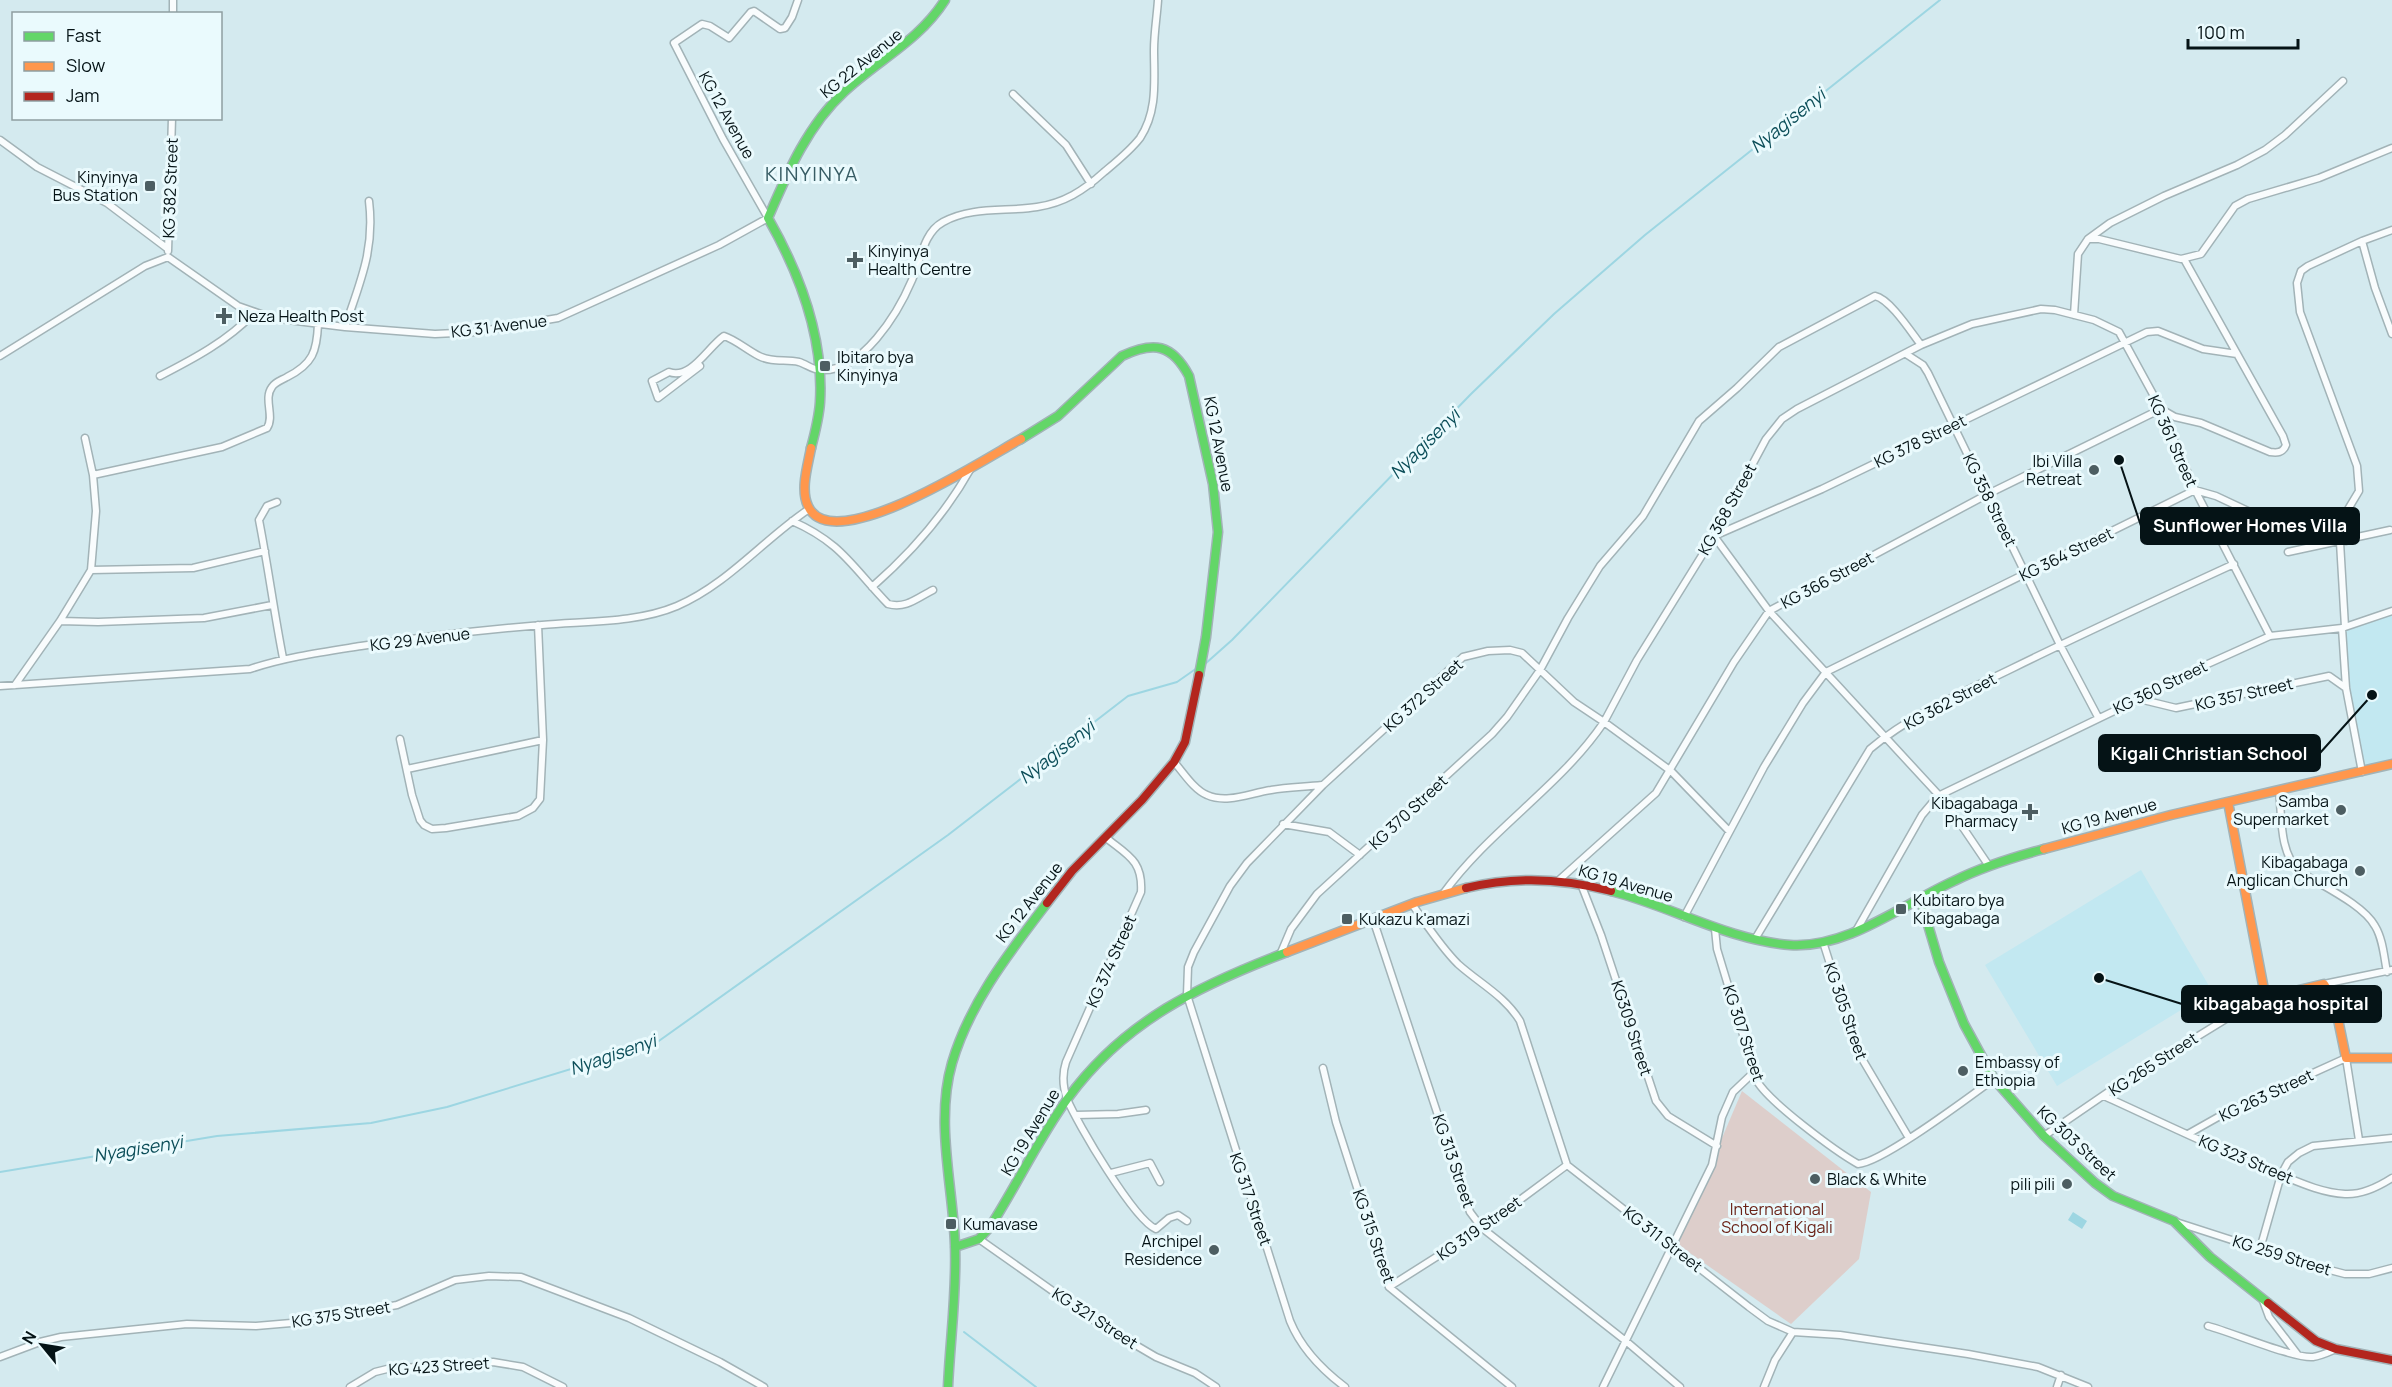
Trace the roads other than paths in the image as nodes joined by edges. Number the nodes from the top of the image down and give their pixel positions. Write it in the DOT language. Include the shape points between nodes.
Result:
graph roads {
  1 [pos="798,0"];
  2 [pos="945,0"];
  3 [pos="1158,0"];
  4 [pos="2343,81"];
  5 [pos="1013,94"];
  6 [pos="172,120"];
  7 [pos="0,140"];
  8 [pos="2392,148"];
  9 [pos="1091,184"];
  10 [pos="369,201"];
  11 [pos="768,218"];
  12 [pos="2392,230"];
  13 [pos="2088,239"];
  14 [pos="2362,241"];
  15 [pos="168,249"];
  16 [pos="168,257"];
  17 [pos="2184,259"];
  18 [pos="254,314"];
  19 [pos="2074,315"];
  20 [pos="318,324"];
  21 [pos="345,327"];
  22 [pos="2392,334"];
  23 [pos="2124,343"];
  24 [pos="1921,345"];
  25 [pos="1906,354"];
  26 [pos="2237,354"];
  27 [pos="0,356"];
  28 [pos="700,366"];
  29 [pos="819,370"];
  30 [pos="160,376"];
  31 [pos="2161,409"];
  32 [pos="1952,425"];
  33 [pos="85,438"];
  34 [pos="971,467"];
  35 [pos="93,475"];
  36 [pos="2195,490"];
  37 [pos="1988,494"];
  38 [pos="277,502"];
  39 [pos="809,509"];
  40 [pos="2342,516"];
  41 [pos="792,521"];
  42 [pos="2390,530"];
  43 [pos="1714,536"];
  44 [pos="2343,542"];
  45 [pos="265,551"];
  46 [pos="2288,552"];
  47 [pos="2234,564"];
  48 [pos="91,570"];
  49 [pos="2026,574"];
  50 [pos="872,587"];
  51 [pos="933,590"];
  52 [pos="272,605"];
  53 [pos="1769,611"];
  54 [pos="2392,611"];
  55 [pos="60,621"];
  56 [pos="538,626"];
  57 [pos="2344,628"];
  58 [pos="2270,636"];
  59 [pos="2060,645"];
  60 [pos="283,658"];
  61 [pos="1540,670"];
  62 [pos="1826,672"];
  63 [pos="15,685"];
  64 [pos="0,686"];
  65 [pos="2346,688"];
  66 [pos="2139,699"];
  67 [pos="2098,717"];
  68 [pos="1604,722"];
  69 [pos="1886,736"];
  70 [pos="400,739"];
  71 [pos="543,740"];
  72 [pos="1174,762"];
  73 [pos="2392,764"];
  74 [pos="407,769"];
  75 [pos="1671,771"];
  76 [pos="2362,772"];
  77 [pos="1323,785"];
  78 [pos="2279,790"];
  79 [pos="1938,796"];
  80 [pos="2228,802"];
  81 [pos="1283,824"];
  82 [pos="1730,831"];
  83 [pos="1105,837"];
  84 [pos="1360,855"];
  85 [pos="1989,866"];
  86 [pos="1559,880"];
  87 [pos="1581,884"];
  88 [pos="1443,894"];
  89 [pos="1920,898"];
  90 [pos="1412,904"];
  91 [pos="1684,916"];
  92 [pos="1373,919"];
  93 [pos="1715,929"];
  94 [pos="1856,932"];
  95 [pos="1755,939"];
  96 [pos="1824,945"];
  97 [pos="1280,955"];
  98 [pos="2389,971"];
  99 [pos="2324,984"];
  100 [pos="1187,995"];
  101 [pos="2265,995"];
  102 [pos="2392,1058"];
  103 [pos="2346,1059"];
  104 [pos="1323,1068"];
  105 [pos="1753,1073"];
  106 [pos="1994,1079"];
  107 [pos="2104,1096"];
  108 [pos="1066,1097"];
  109 [pos="1146,1110"];
  110 [pos="1076,1115"];
  111 [pos="2188,1134"];
  112 [pos="2044,1136"];
  113 [pos="1909,1138"];
  114 [pos="2392,1138"];
  115 [pos="2359,1140"];
  116 [pos="1717,1146"];
  117 [pos="1567,1165"];
  118 [pos="1111,1173"];
  119 [pos="2281,1175"];
  120 [pos="2392,1178"];
  121 [pos="1160,1182"];
  122 [pos="1187,1221"];
  123 [pos="2174,1221"];
  124 [pos="1482,1228"];
  125 [pos="979,1239"];
  126 [pos="1671,1245"];
  127 [pos="956,1247"];
  128 [pos="2260,1250"];
  129 [pos="2392,1268"];
  130 [pos="1389,1287"];
  131 [pos="2262,1298"];
  132 [pos="2208,1326"];
  133 [pos="1793,1332"];
  134 [pos="1627,1342"];
  135 [pos="2336,1349"];
  136 [pos="2392,1354"];
  137 [pos="2298,1356"];
  138 [pos="0,1357"];
  139 [pos="2375,1358"];
  140 [pos="2392,1360"];
  141 [pos="2061,1375"];
  142 [pos="350,1387"];
  143 [pos="563,1387"];
  144 [pos="764,1387"];
  145 [pos="948,1387"];
  146 [pos="1216,1387"];
  147 [pos="1345,1387"];
  148 [pos="1512,1387"];
  149 [pos="1603,1387"];
  150 [pos="1680,1387"];
  151 [pos="1764,1387"];
  152 [pos="2057,1387"];
  153 [pos="2088,1387"];
  1 -- 11 [label="street, KG 12 Avenue" via="785,28 780,29 754,11 729,38 702,24 674,43"];
  2 -- 11 [label="street, KG 22 Avenue" via="928,26 827,110"];
  3 -- 9 [label="street" via="1150,119 1128,151"];
  4 -- 13 [label="street" via="2265,150 2110,223"];
  5 -- 9 [label="street" via="1066,145"];
  6 -- 15 [label="street, KG 382 Street"];
  7 -- 15 [label="street" via="37,167 107,203"];
  8 -- 17 [label="street" via="2319,178 2248,199 2235,206 2206,250"];
  9 -- 29 [label="street" via="1046,206 964,213 943,222 933,230 919,254 914,277 901,304 867,351 844,366"];
  10 -- 21 [label="street" via="369,246"];
  11 -- 21 [label="street, KG 31 Avenue" via="719,245 558,318 476,332 435,334"];
  11 -- 29 [label="street, KG 12 Avenue" via="793,261 806,296"];
  12 -- 14 [label="street"];
  13 -- 17 [label="street"];
  13 -- 19 [label="street" via="2078,254"];
  14 -- 22 [label="street"];
  14 -- 40 [label="street" via="2308,266 2297,284 2300,312 2357,466 2359,491"];
  15 -- 16 [label="street, KG 382 Street"];
  16 -- 18 [label="street, KG 31 Avenue"];
  16 -- 27 [label="street" via="145,266"];
  17 -- 26 [label="street"];
  18 -- 20 [label="street, KG 31 Avenue"];
  18 -- 30 [label="street" via="200,356"];
  19 -- 23 [label="street, KG 368 Street" via="2109,326 2119,332"];
  19 -- 24 [label="street, KG 368 Street" via="2055,310 2030,311 1972,324"];
  20 -- 21 [label="street, KG 31 Avenue"];
  20 -- 35 [label="street" via="317,345 308,362 271,388 271,423 267,428 222,447"];
  23 -- 26 [label="street, KG 378 Street" via="2153,330 2203,349"];
  23 -- 31 [label="street, KG 361 Street"];
  23 -- 32 [label="street, KG 378 Street"];
  24 -- 25 [label="street, KG 368 Street"];
  24 -- 61 [label="street, KG 370 Street" via="1889,304 1875,296 1772,352 1695,425 1643,516 1586,587"];
  25 -- 32 [label="street, KG 358 Street" via="1923,365"];
  25 -- 43 [label="street, KG 368 Street" via="1782,419 1766,439"];
  26 -- 31 [label="street" via="2283,436 2286,445 2281,452 2270,452"];
  28 -- 29 [label="street" via="658,398 652,381 669,372 686,372 724,336 768,360 798,362"];
  29 -- 39 [label="street, KG 12 Avenue" via="818,422 804,495"];
  31 -- 36 [label="street, KG 361 Street"];
  31 -- 37 [label="street, KG 366 Street"];
  32 -- 37 [label="street, KG 358 Street"];
  32 -- 43 [label="street, KG 378 Street" via="1822,489"];
  33 -- 35 [label="street"];
  34 -- 39 [label="street, KG 12 Avenue" via="873,515 833,522"];
  34 -- 50 [label="street" via="931,528"];
  34 -- 72 [label="street, KG 12 Avenue" via="1047,424 1134,349 1158,345 1181,361 1189,376 1201,424 1217,516 1216,556 1200,674 1190,727"];
  35 -- 48 [label="street" via="96,511"];
  36 -- 40 [label="street" via="2265,519"];
  36 -- 47 [label="street, KG 361 Street"];
  36 -- 49 [label="street, KG 364 Street"];
  37 -- 49 [label="street, KG 358 Street"];
  37 -- 53 [label="street, KG 366 Street"];
  38 -- 45 [label="street" via="267,506 259,520"];
  39 -- 41 [label="street, KG 29 Avenue"];
  40 -- 44 [label="street"];
  41 -- 50 [label="street" via="826,538 852,561"];
  41 -- 56 [label="street, KG 29 Avenue" via="718,582 677,606 620,619"];
  42 -- 44 [label="street"];
  43 -- 53 [label="street"];
  43 -- 68 [label="street, KG 368 Street" via="1637,660"];
  44 -- 46 [label="street"];
  44 -- 57 [label="street"];
  45 -- 48 [label="street" via="193,568"];
  45 -- 52 [label="street"];
  47 -- 58 [label="street, KG 361 Street"];
  47 -- 59 [label="street, KG 362 Street"];
  48 -- 55 [label="street"];
  49 -- 59 [label="street, KG 358 Street"];
  49 -- 62 [label="street, KG 364 Street"];
  50 -- 51 [label="street" via="888,604 898,607"];
  52 -- 55 [label="street" via="204,618"];
  52 -- 60 [label="street"];
  53 -- 62 [label="street"];
  53 -- 75 [label="street, KG 366 Street" via="1734,662"];
  54 -- 57 [label="street, KG 360 Street"];
  55 -- 63 [label="street"];
  56 -- 60 [label="street, KG 29 Avenue" via="428,636"];
  56 -- 71 [label="street"];
  57 -- 58 [label="street, KG 360 Street"];
  57 -- 65 [label="street"];
  58 -- 66 [label="street, KG 360 Street"];
  59 -- 67 [label="street, KG 358 Street"];
  59 -- 69 [label="street, KG 362 Street" via="1930,709"];
  60 -- 63 [label="street, KG 29 Avenue" via="250,669"];
  61 -- 68 [label="street, KG 372 Street" via="1574,702"];
  61 -- 77 [label="street, KG 372 Street" via="1522,653 1510,650 1463,657"];
  61 -- 84 [label="street, KG 370 Street" via="1499,727"];
  62 -- 69 [label="street"];
  62 -- 82 [label="street, KG 364 Street" via="1792,721"];
  63 -- 64 [label="street, KG 29 Avenue"];
  65 -- 66 [label="street, KG 357 Street" via="2330,676 2176,708"];
  65 -- 76 [label="street"];
  66 -- 67 [label="street, KG 360 Street"];
  67 -- 79 [label="street, KG 360 Street"];
  68 -- 75 [label="street, KG 372 Street"];
  68 -- 88 [label="street, KG 368 Street" via="1576,759 1474,855"];
  69 -- 79 [label="street"];
  69 -- 95 [label="street, KG 362 Street" via="1870,749"];
  70 -- 74 [label="street"];
  71 -- 74 [label="street"];
  71 -- 74 [label="street" via="540,799 518,816 432,829 420,820"];
  72 -- 77 [label="street" via="1197,789 1217,798"];
  72 -- 83 [label="street, KG 12 Avenue"];
  73 -- 76 [label="street, KG 19 Avenue"];
  75 -- 82 [label="street, KG 372 Street"];
  75 -- 86 [label="street, KG 366 Street" via="1656,793"];
  76 -- 78 [label="street, KG 19 Avenue"];
  77 -- 81 [label="street, KG 372 Street"];
  78 -- 80 [label="street, KG 19 Avenue"];
  78 -- 98 [label="street" via="2286,855 2299,871 2359,908 2375,924"];
  79 -- 85 [label="street"];
  79 -- 94 [label="street, KG 360 Street" via="1922,815"];
  80 -- 85 [label="street, KG 19 Avenue"];
  80 -- 101 [label="street"];
  81 -- 84 [label="street" via="1329,832"];
  81 -- 100 [label="street, KG 372 Street" via="1247,863 1213,916 1190,962"];
  82 -- 91 [label="street, KG 364 Street"];
  83 -- 108 [label="street, KG 374 Street" via="1139,868 1141,892 1066,1062"];
  83 -- 127 [label="street, KG 12 Avenue" via="1051,895 1000,964 963,1033 946,1093 945,1120"];
  84 -- 97 [label="street, KG 370 Street" via="1301,913"];
  85 -- 89 [label="street, KG 19 Avenue"];
  86 -- 87 [label="street, KG 19 Avenue"];
  86 -- 88 [label="street, KG 19 Avenue" via="1507,880"];
  87 -- 91 [label="street, KG 19 Avenue"];
  87 -- 116 [label="street, KG309 Street" via="1656,1101 1668,1116"];
  88 -- 90 [label="street, KG 19 Avenue"];
  89 -- 94 [label="street, KG 19 Avenue"];
  89 -- 106 [label="street, KG 303 Street" via="1949,990"];
  90 -- 92 [label="street, KG 19 Avenue"];
  90 -- 117 [label="street" via="1445,951 1503,999 1520,1020"];
  91 -- 93 [label="street, KG 19 Avenue"];
  92 -- 97 [label="street, KG 19 Avenue"];
  92 -- 124 [label="street, KG 313 Street" via="1470,1212"];
  93 -- 95 [label="street, KG 19 Avenue"];
  93 -- 105 [label="street, KG 307 Street" via="1717,949"];
  94 -- 96 [label="street, KG 19 Avenue"];
  95 -- 96 [label="street, KG 19 Avenue" via="1784,945"];
  96 -- 113 [label="street, KG 305 Street" via="1858,1052"];
  97 -- 100 [label="street, KG 19 Avenue"];
  98 -- 99 [label="street"];
  99 -- 101 [label="street"];
  99 -- 103 [label="street" via="2334,1003"];
  100 -- 108 [label="street, KG 19 Avenue" via="1130,1033"];
  100 -- 147 [label="street, KG 317 Street" via="1294,1329 1305,1348"];
  101 -- 107 [label="street, KG 265 Street"];
  102 -- 103 [label="street"];
  103 -- 111 [label="street, KG 263 Street" via="2227,1112"];
  103 -- 115 [label="street"];
  104 -- 130 [label="street, KG 315 Street" via="1336,1122"];
  105 -- 113 [label="street, KG 307 Street" via="1762,1089 1858,1164"];
  105 -- 116 [label="street" via="1733,1092 1722,1117"];
  106 -- 112 [label="street, KG 303 Street"];
  106 -- 113 [label="street"];
  107 -- 111 [label="street, KG 323 Street"];
  107 -- 112 [label="street, KG 265 Street"];
  108 -- 110 [label="street"];
  108 -- 125 [label="street, KG 19 Avenue" via="1000,1212"];
  109 -- 110 [label="street"];
  110 -- 118 [label="street"];
  111 -- 119 [label="street, KG 323 Street"];
  112 -- 123 [label="street, KG 303 Street" via="2113,1196"];
  114 -- 115 [label="street"];
  115 -- 119 [label="street" via="2313,1146 2288,1162"];
  116 -- 126 [label="street" via="1712,1165"];
  117 -- 124 [label="street, KG 319 Street"];
  117 -- 126 [label="street, KG 311 Street"];
  118 -- 121 [label="street" via="1150,1163"];
  118 -- 122 [label="street" via="1149,1226 1156,1229 1178,1215"];
  119 -- 120 [label="street, KG 323 Street" via="2344,1194 2380,1186"];
  119 -- 128 [label="street"];
  123 -- 128 [label="street, KG 259 Street"];
  123 -- 131 [label="street, KG 303 Street" via="2210,1257"];
  124 -- 130 [label="street, KG 319 Street"];
  124 -- 134 [label="street, KG 313 Street"];
  125 -- 127 [label="street"];
  125 -- 146 [label="street, KG 321 Street" via="1098,1323"];
  126 -- 133 [label="street, KG 311 Street" via="1768,1322"];
  126 -- 134 [label="street"];
  127 -- 145 [label="street, KG 12 Avenue"];
  128 -- 129 [label="street, KG 259 Street" via="2345,1274 2369,1274"];
  130 -- 148 [label="street, KG 315 Street"];
  131 -- 135 [label="street, KG 303 Street" via="2316,1341"];
  131 -- 137 [label="street" via="2269,1317"];
  132 -- 137 [label="street"];
  133 -- 141 [label="street, KG 311 Street" via="1937,1349"];
  133 -- 151 [label="street"];
  134 -- 149 [label="street"];
  134 -- 150 [label="street, KG 313 Street"];
  135 -- 137 [label="street" via="2313,1357"];
  135 -- 139 [label="street, KG 303 Street"];
  136 -- 139 [label="street"];
  138 -- 144 [label="street, KG 375 Street" via="61,1337 187,1324 256,1326 303,1322 397,1305 454,1280 500,1276 521,1277 614,1311"];
  139 -- 140 [label="street, KG 303 Street"];
  141 -- 152 [label="street"];
  141 -- 153 [label="street, KG 311 Street"];
  142 -- 143 [label="street, KG 423 Street" via="387,1369 493,1362 523,1367"];
}
